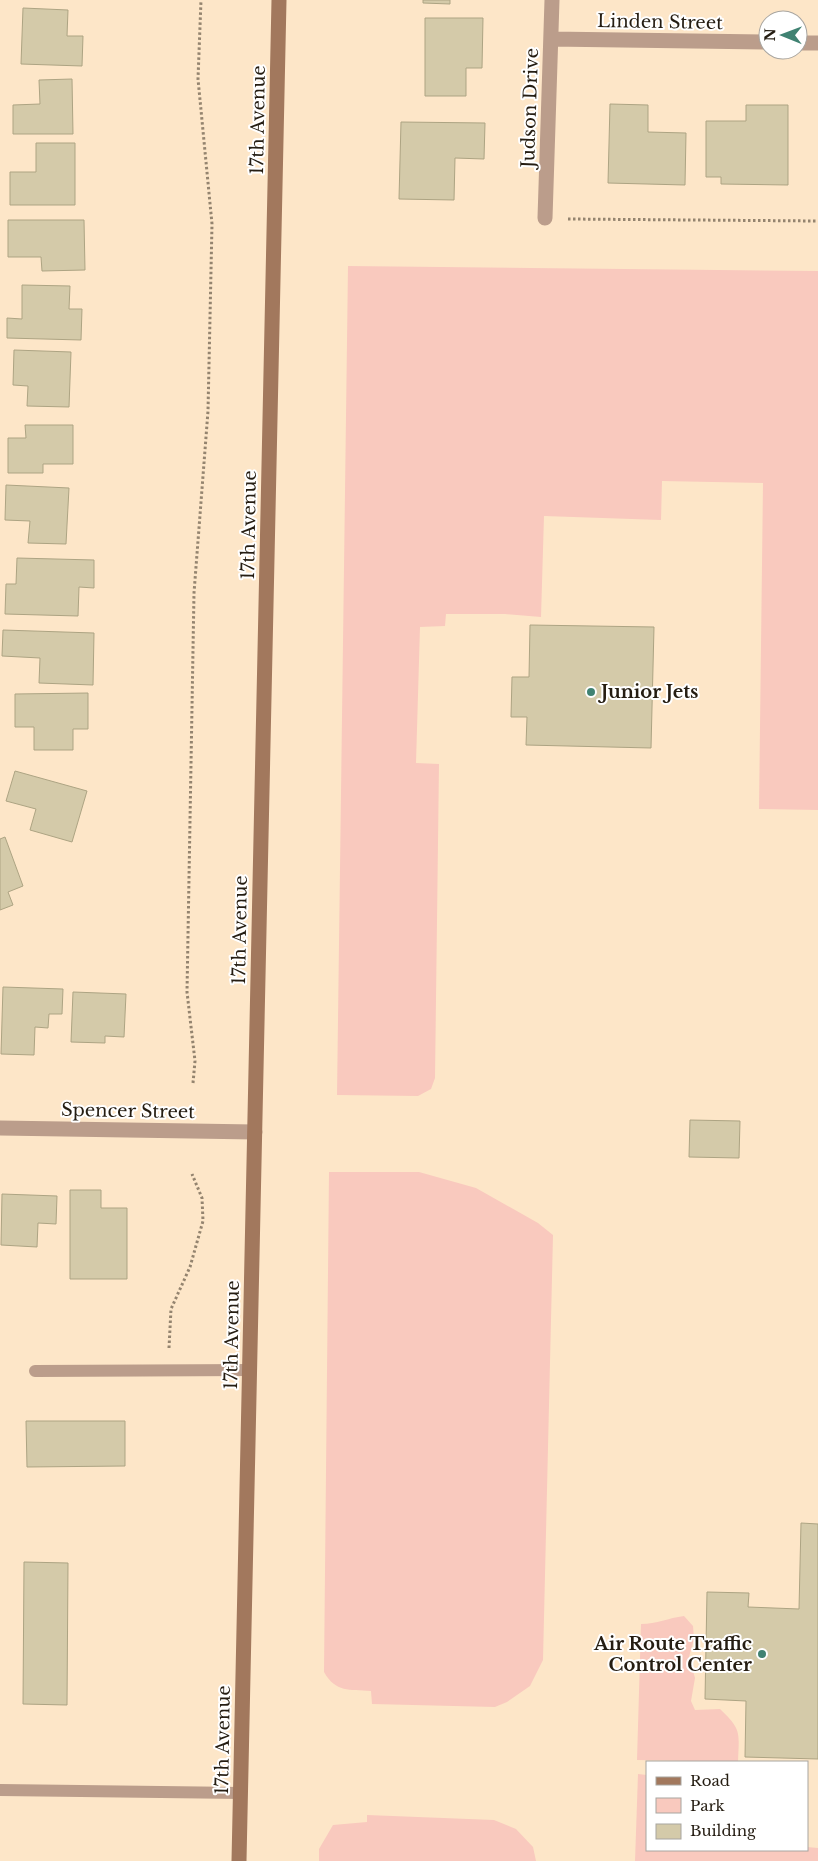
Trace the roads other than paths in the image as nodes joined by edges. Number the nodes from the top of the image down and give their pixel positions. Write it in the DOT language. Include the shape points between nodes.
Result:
graph roads {
  1 [pos="279,0"];
  2 [pos="552,0"];
  3 [pos="551,39"];
  4 [pos="758,42"];
  5 [pos="545,218"];
  6 [pos="0,1128"];
  7 [pos="255,1132"];
  8 [pos="250,1370"];
  9 [pos="35,1371"];
  10 [pos="0,1790"];
  11 [pos="241,1793"];
  12 [pos="239,1861"];
  1 -- 7 [label="main road, 17th Avenue"];
  2 -- 3 [label="street, Judson Drive"];
  3 -- 4 [label="street, Linden Street"];
  3 -- 5 [label="street, Judson Drive"];
  6 -- 7 [label="street, Spencer Street"];
  7 -- 8 [label="main road, 17th Avenue"];
  8 -- 9 [label="lane"];
  8 -- 11 [label="main road, 17th Avenue"];
  10 -- 11 [label="lane"];
  11 -- 12 [label="main road, 17th Avenue"];
}
